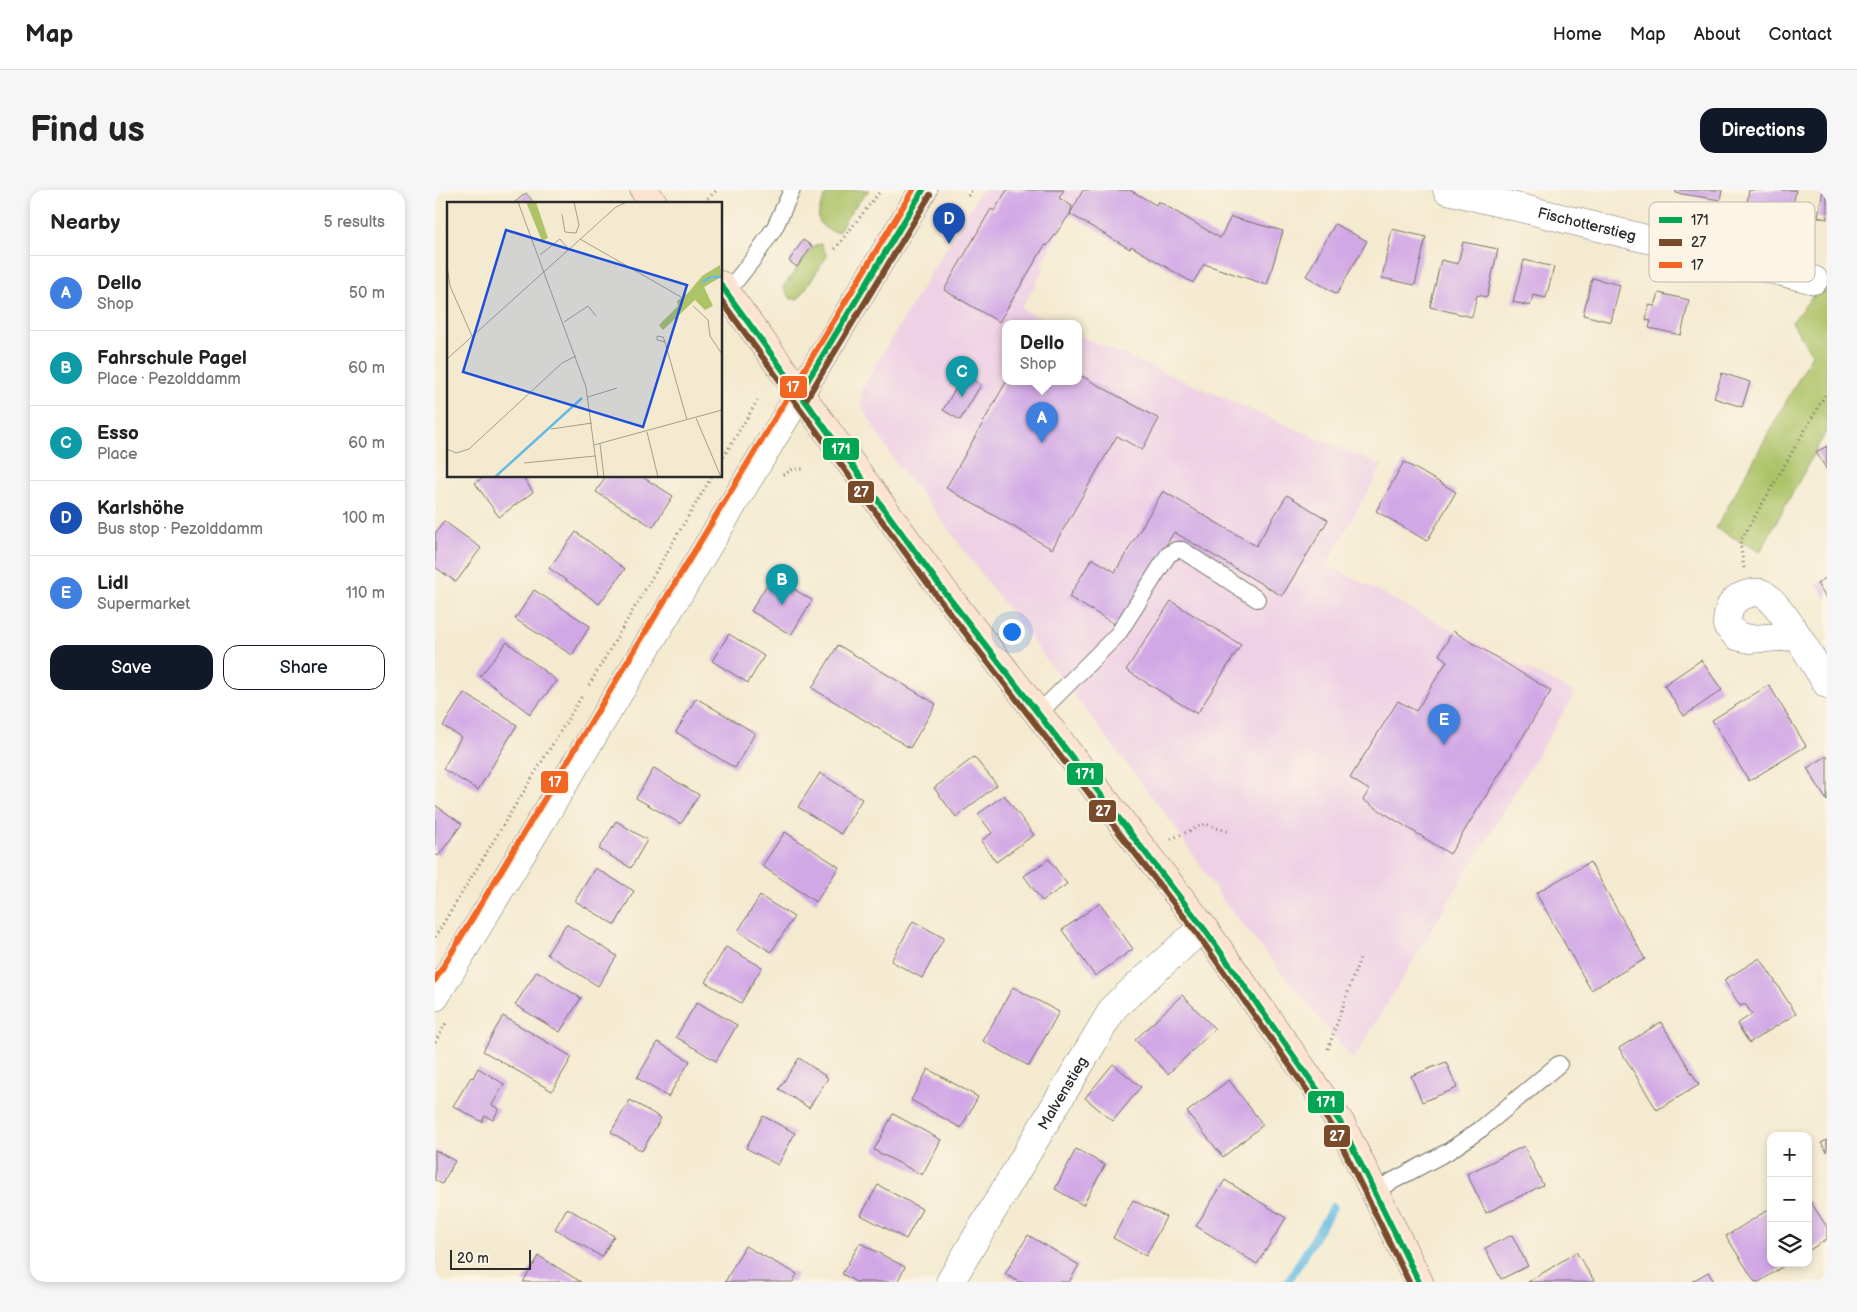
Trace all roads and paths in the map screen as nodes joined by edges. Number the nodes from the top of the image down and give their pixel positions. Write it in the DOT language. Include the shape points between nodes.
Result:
graph roads {
  1 [pos="644,190"];
  2 [pos="717,190"];
  3 [pos="792,190"];
  4 [pos="881,190"];
  5 [pos="922,190"];
  6 [pos="972,190"];
  7 [pos="1447,190"];
  8 [pos="968,196"];
  9 [pos="653,202"];
  10 [pos="704,202"];
  11 [pos="1649,240"];
  12 [pos="835,249"];
  13 [pos="724,289"];
  14 [pos="1827,392"];
  15 [pos="800,393"];
  16 [pos="759,398"];
  17 [pos="723,458"];
  18 [pos="711,478"];
  19 [pos="1748,594"];
  20 [pos="1257,600"];
  21 [pos="1797,636"];
  22 [pos="1827,684"];
  23 [pos="588,686"];
  24 [pos="583,694"];
  25 [pos="1039,713"];
  26 [pos="1229,832"];
  27 [pos="1171,839"];
  28 [pos="1203,927"];
  29 [pos="435,937"];
  30 [pos="1361,955"];
  31 [pos="435,997"];
  32 [pos="1328,1049"];
  33 [pos="1559,1064"];
  34 [pos="1374,1191"];
  35 [pos="950,1282"];
  36 [pos="1419,1282"];
  1 -- 9 [label="main road"];
  2 -- 10 [label="path"];
  3 -- 13 [label="lane" via="775,227 754,258"];
  4 -- 12 [label="path"];
  5 -- 15 [label="street"];
  6 -- 8 [label="path"];
  7 -- 11 [label="street, Fischotterstieg"];
  13 -- 15 [label="main road"];
  14 -- 19 [label="path" via="1740,542"];
  15 -- 25 [label="main road" via="943,590"];
  15 -- 31 [label="street"];
  16 -- 17 [label="path"];
  18 -- 23 [label="path"];
  19 -- 21 [label="street" via="1760,593 1775,602"];
  19 -- 21 [label="street" via="1737,598 1727,612 1727,625 1737,636 1750,639"];
  20 -- 25 [label="lane" via="1182,550 1176,550 1168,555 1118,634"];
  21 -- 22 [label="street"];
  24 -- 29 [label="path"];
  25 -- 28 [label="main road"];
  26 -- 27 [label="path" via="1205,824"];
  28 -- 34 [label="main road" via="1340,1122"];
  28 -- 35 [label="street, Malvenstieg" via="1113,1006"];
  30 -- 32 [label="path"];
  33 -- 34 [label="lane" via="1465,1140"];
  34 -- 36 [label="main road"];
}
